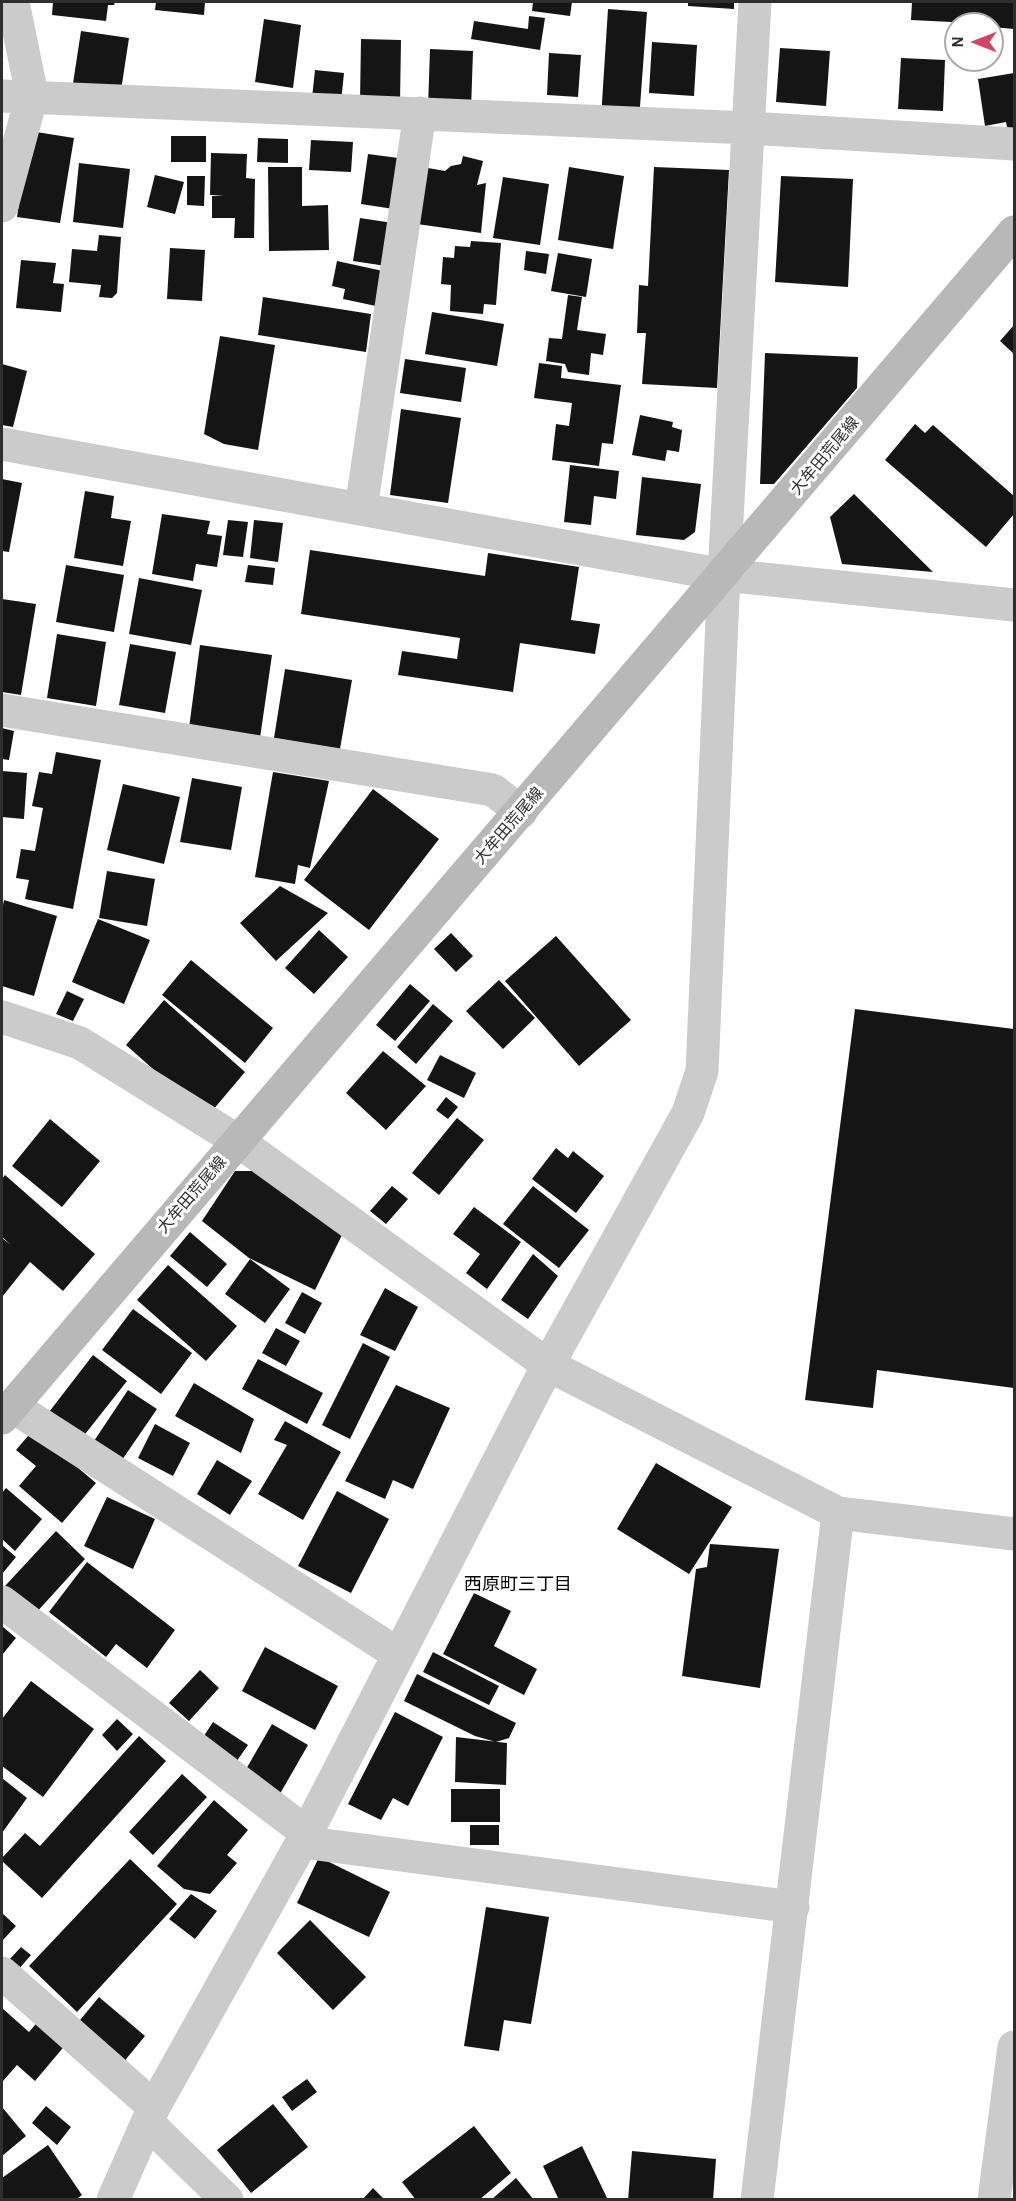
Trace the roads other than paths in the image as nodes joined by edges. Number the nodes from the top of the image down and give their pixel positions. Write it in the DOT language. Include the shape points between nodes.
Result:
graph roads {
  1 [pos="13,2"];
  2 [pos="755,2"];
  3 [pos="17,95"];
  4 [pos="420,113"];
  5 [pos="749,128"];
  6 [pos="1014,144"];
  7 [pos="2,206"];
  8 [pos="1014,232"];
  9 [pos="2,444"];
  10 [pos="362,509"];
  11 [pos="724,575"];
  12 [pos="1014,605"];
  13 [pos="2,710"];
  14 [pos="521,812"];
  15 [pos="2,1017"];
  16 [pos="238,1141"];
  17 [pos="548,1365"];
  18 [pos="7,1412"];
  19 [pos="838,1513"];
  20 [pos="1014,1534"];
  21 [pos="2,1602"];
  22 [pos="398,1654"];
  23 [pos="304,1837"];
  24 [pos="793,1907"];
  25 [pos="2,1973"];
  26 [pos="1014,2047"];
  27 [pos="150,2115"];
  28 [pos="113,2199"];
  29 [pos="227,2199"];
  30 [pos="757,2199"];
  31 [pos="994,2199"];
  1 -- 3 [label="street"];
  2 -- 5 [label="street"];
  3 -- 4 [label="street"];
  3 -- 7 [label="street"];
  4 -- 5 [label="street"];
  4 -- 10 [label="street"];
  5 -- 6 [label="street"];
  5 -- 11 [label="street"];
  8 -- 11 [label="main road, 大牟田荒尾線"];
  9 -- 10 [label="street"];
  10 -- 11 [label="street"];
  11 -- 12 [label="street"];
  11 -- 14 [label="main road, 大牟田荒尾線"];
  11 -- 17 [label="street" via="702,1071 688,1113"];
  13 -- 14 [label="street" via="493,790"];
  14 -- 16 [label="main road, 大牟田荒尾線"];
  15 -- 16 [label="street" via="80,1043"];
  16 -- 17 [label="street"];
  16 -- 18 [label="main road, 大牟田荒尾線"];
  17 -- 19 [label="street"];
  17 -- 22 [label="street"];
  18 -- 22 [label="street"];
  19 -- 20 [label="street"];
  19 -- 24 [label="street"];
  21 -- 23 [label="street"];
  22 -- 23 [label="street"];
  23 -- 24 [label="street"];
  23 -- 27 [label="street"];
  24 -- 30 [label="street"];
  25 -- 27 [label="street"];
  26 -- 31 [label="street"];
  27 -- 28 [label="street"];
  27 -- 29 [label="street"];
}
